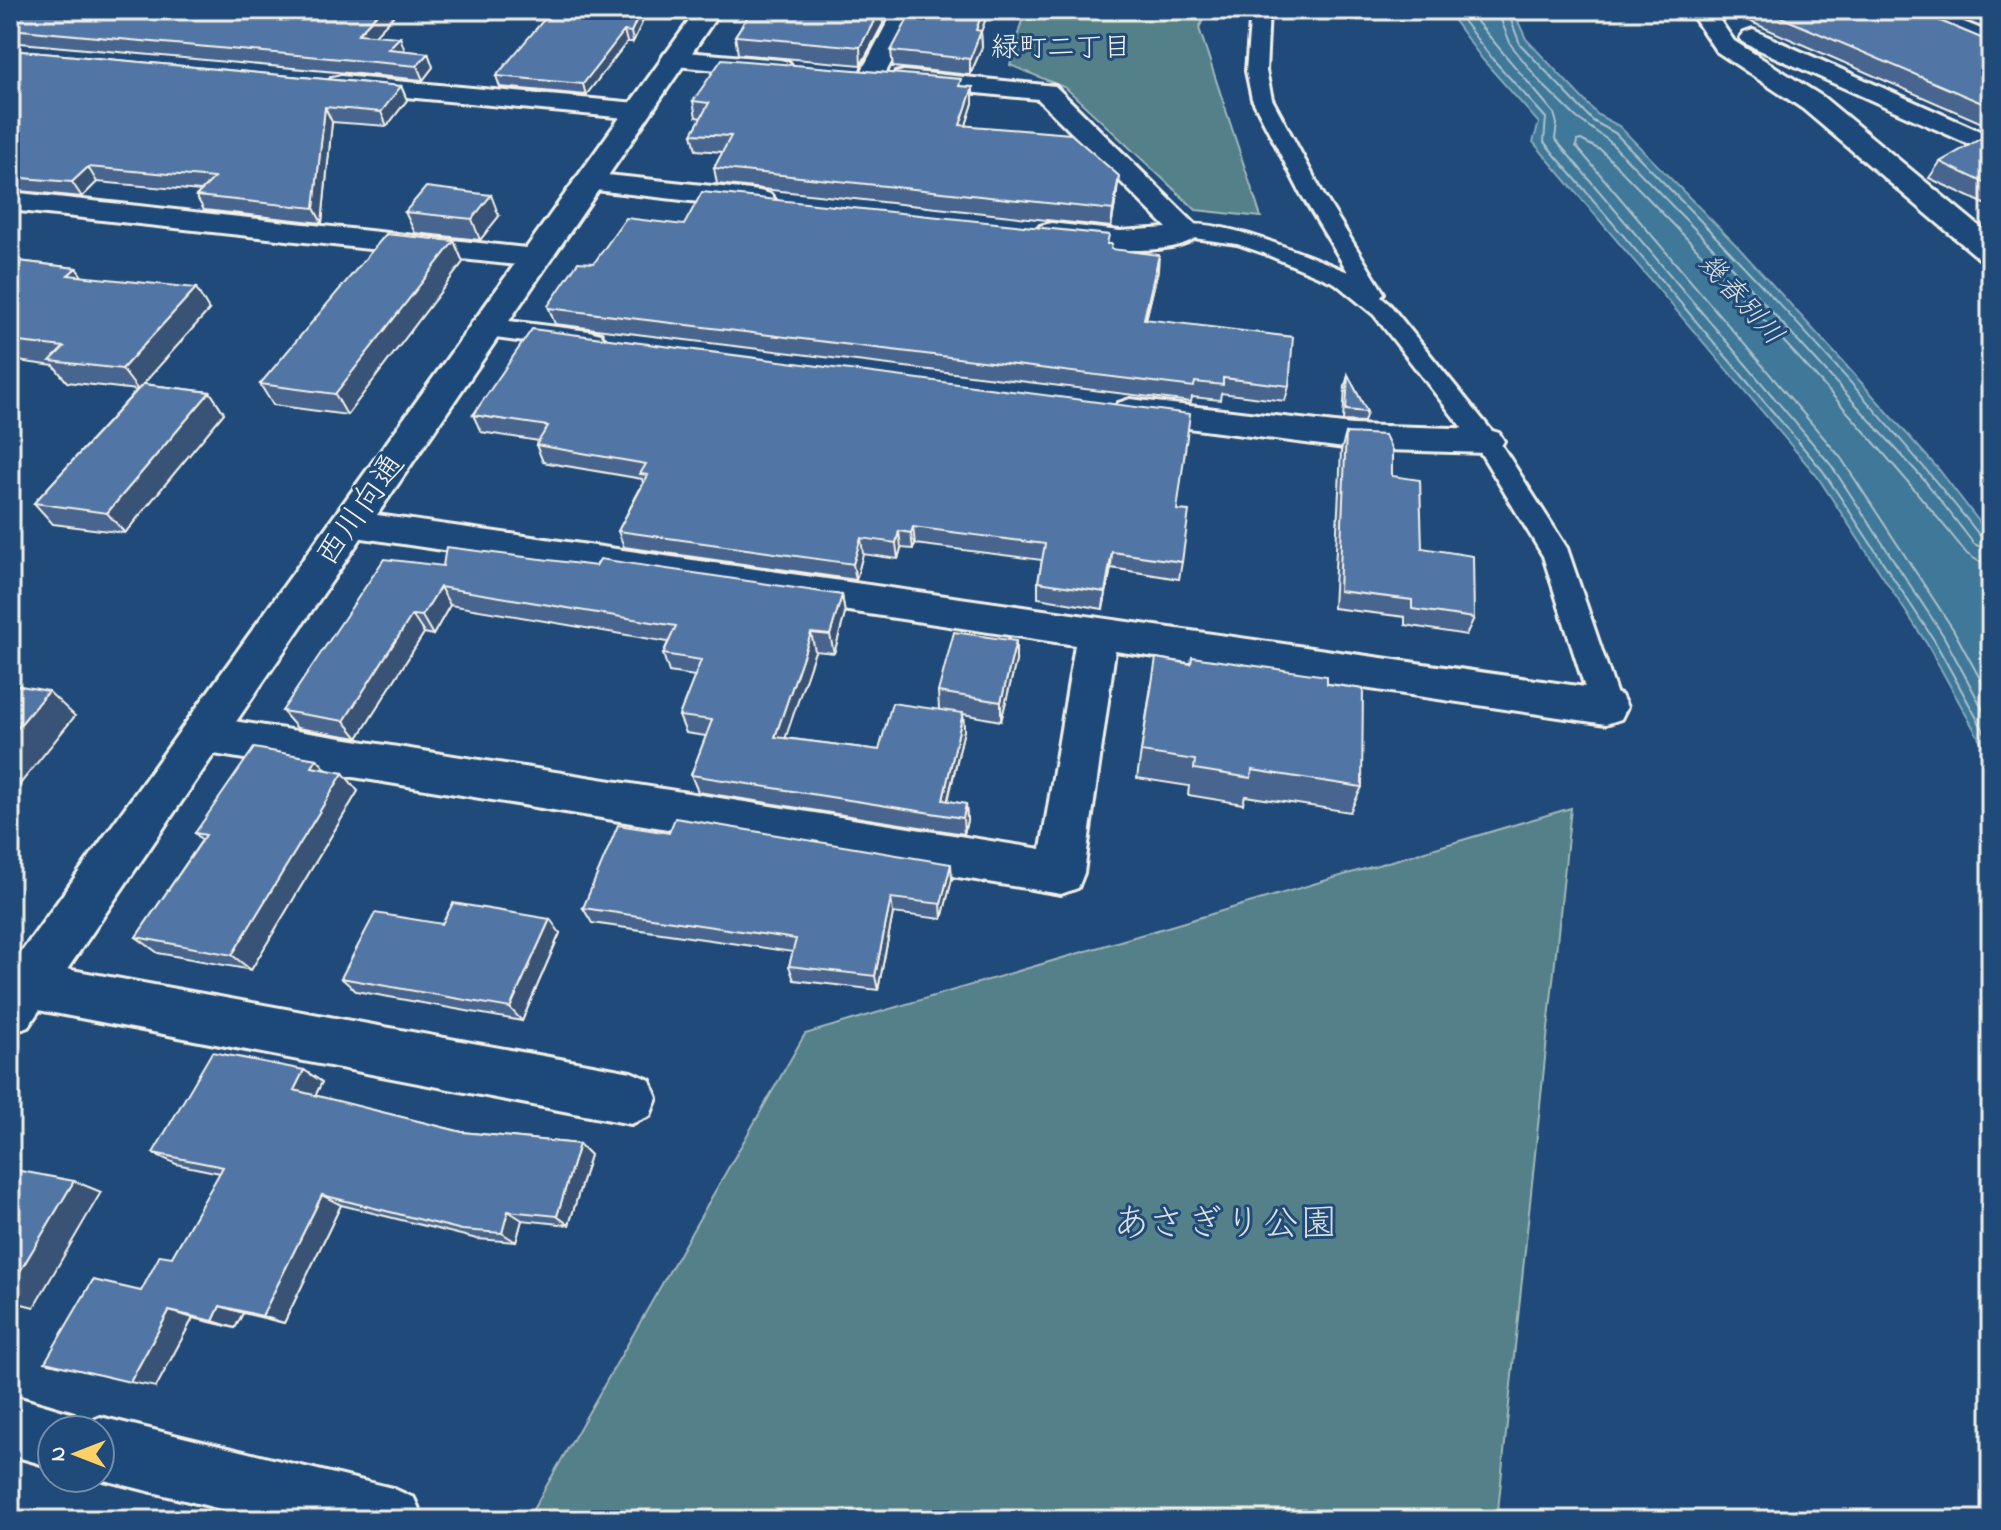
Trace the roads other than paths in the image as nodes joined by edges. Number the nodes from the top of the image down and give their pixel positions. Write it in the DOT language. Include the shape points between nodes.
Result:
graph roads {
  1 [pos="709,10"];
  2 [pos="906,10"];
  3 [pos="1260,10"];
  4 [pos="1912,10"];
  5 [pos="1709,21"];
  6 [pos="1991,42"];
  7 [pos="674,59"];
  8 [pos="811,71"];
  9 [pos="842,73"];
  10 [pos="872,76"];
  11 [pos="308,80"];
  12 [pos="637,111"];
  13 [pos="1991,146"];
  14 [pos="588,182"];
  15 [pos="10,201"];
  16 [pos="790,204"];
  17 [pos="1022,229"];
  18 [pos="1187,231"];
  19 [pos="1991,252"];
  20 [pos="535,258"];
  21 [pos="1382,310"];
  22 [pos="485,328"];
  23 [pos="628,346"];
  24 [pos="1103,407"];
  25 [pos="1486,441"];
  26 [pos="349,524"];
  27 [pos="1097,632"];
  28 [pos="1606,707"];
  29 [pos="202,734"];
  30 [pos="19,997"];
  31 [pos="631,1098"];
  32 [pos="10,1425"];
  33 [pos="36,1432"];
  34 [pos="116,1452"];
  35 [pos="392,1520"];
  1 -- 7 [label="street, 西川向通"];
  2 -- 10 [label="street"];
  3 -- 21 [label="lane" via="1256,71 1262,99"];
  4 -- 6 [label="street"];
  5 -- 13 [label="street"];
  5 -- 19 [label="street" via="1725,46 1813,103"];
  7 -- 8 [label="street"];
  7 -- 12 [label="street, 西川向通"];
  9 -- 10 [label="street"];
  10 -- 18 [label="street" via="1046,92"];
  11 -- 12 [label="street"];
  12 -- 14 [label="street, 西川向通"];
  14 -- 16 [label="street"];
  14 -- 20 [label="street, 西川向通"];
  15 -- 20 [label="street"];
  17 -- 18 [label="street" via="1168,240"];
  18 -- 21 [label="lane" via="1271,248 1343,278"];
  20 -- 22 [label="street, 西川向通"];
  21 -- 25 [label="lane"];
  22 -- 23 [label="street"];
  22 -- 26 [label="street, 西川向通"];
  24 -- 25 [label="street" via="1352,437"];
  25 -- 28 [label="lane" via="1557,555"];
  26 -- 27 [label="street"];
  26 -- 29 [label="street, 西川向通"];
  27 -- 28 [label="street"];
  27 -- 29 [label="street" via="1061,873"];
  29 -- 30 [label="street, 西川向通"];
  30 -- 31 [label="street"];
  32 -- 33 [label="street"];
  34 -- 35 [label="street"];
}
